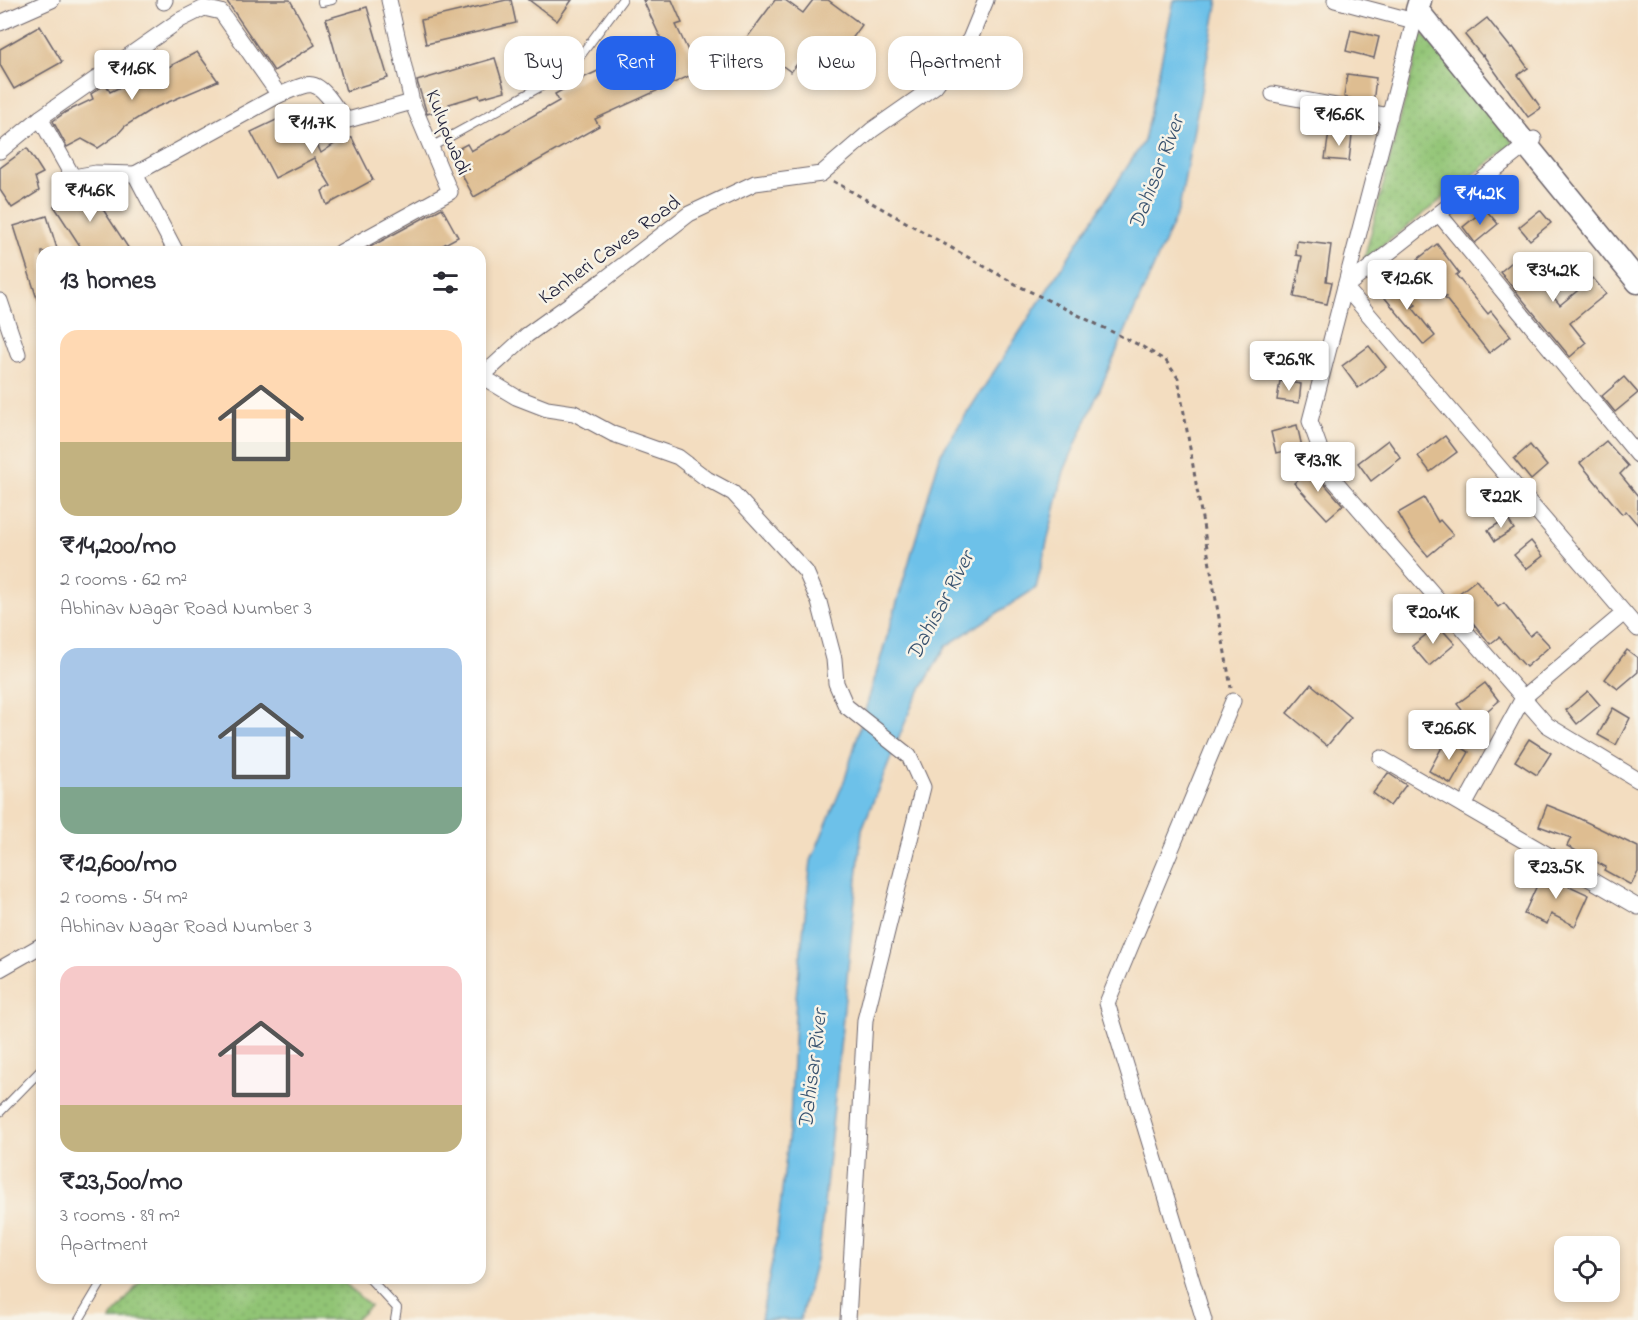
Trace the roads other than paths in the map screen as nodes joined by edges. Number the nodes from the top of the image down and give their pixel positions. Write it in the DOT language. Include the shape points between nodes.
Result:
graph roads {
  1 [pos="52,0"];
  2 [pos="332,0"];
  3 [pos="389,0"];
  4 [pos="622,0"];
  5 [pos="986,0"];
  6 [pos="1335,0"];
  7 [pos="322,2"];
  8 [pos="1418,8"];
  9 [pos="0,23"];
  10 [pos="1273,94"];
  11 [pos="279,95"];
  12 [pos="412,102"];
  13 [pos="1390,116"];
  14 [pos="40,118"];
  15 [pos="1531,142"];
  16 [pos="431,147"];
  17 [pos="0,151"];
  18 [pos="135,174"];
  19 [pos="1588,211"];
  20 [pos="1440,214"];
  21 [pos="173,246"];
  22 [pos="352,246"];
  23 [pos="1638,263"];
  24 [pos="1638,282"];
  25 [pos="1345,287"];
  26 [pos="0,301"];
  27 [pos="18,354"];
  28 [pos="486,372"];
  29 [pos="486,380"];
  30 [pos="1638,455"];
  31 [pos="1624,612"];
  32 [pos="1638,629"];
  33 [pos="1523,698"];
  34 [pos="1233,701"];
  35 [pos="1381,758"];
  36 [pos="1638,780"];
  37 [pos="1464,806"];
  38 [pos="1638,908"];
  39 [pos="36,948"];
  40 [pos="0,969"];
  41 [pos="36,1076"];
  42 [pos="0,1112"];
  43 [pos="100,1284"];
  44 [pos="375,1284"];
  45 [pos="79,1320"];
  46 [pos="395,1320"];
  47 [pos="848,1320"];
  48 [pos="1204,1320"];
  1 -- 9 [label="street"];
  2 -- 7 [label="lane"];
  3 -- 12 [label="street, Kulupwadi"];
  4 -- 16 [label="lane" via="569,71"];
  5 -- 28 [label="street, Kanheri Caves Road" via="970,39 935,86 872,130 821,174 755,183 689,214 526,335"];
  6 -- 8 [label="street"];
  8 -- 13 [label="street"];
  8 -- 15 [label="street"];
  10 -- 13 [label="street"];
  11 -- 12 [label="street" via="309,84 317,85 348,120"];
  11 -- 14 [label="street" via="221,12 204,8 180,20"];
  11 -- 18 [label="street"];
  12 -- 16 [label="street, Kulupwadi"];
  13 -- 25 [label="street"];
  14 -- 17 [label="street"];
  14 -- 18 [label="street" via="73,177"];
  15 -- 19 [label="street"];
  15 -- 20 [label="street"];
  16 -- 22 [label="street, Kulupwadi" via="450,192"];
  18 -- 21 [label="street"];
  19 -- 23 [label="street"];
  19 -- 24 [label="street"];
  20 -- 25 [label="street"];
  20 -- 30 [label="street"];
  25 -- 31 [label="street"];
  25 -- 33 [label="street" via="1310,421 1329,474"];
  26 -- 27 [label="street"];
  29 -- 47 [label="street" via="516,397 547,409 574,413 613,434 678,457 733,493 806,572 819,602 836,682 846,706 909,756 922,787 865,1020"];
  31 -- 32 [label="street"];
  31 -- 33 [label="street"];
  33 -- 36 [label="street" via="1547,725"];
  33 -- 37 [label="street"];
  34 -- 48 [label="street" via="1107,1003"];
  35 -- 37 [label="street"];
  37 -- 38 [label="street"];
  39 -- 40 [label="street"];
  41 -- 42 [label="lane"];
  43 -- 45 [label="lane"];
  44 -- 46 [label="lane" via="397,1308"];
}
